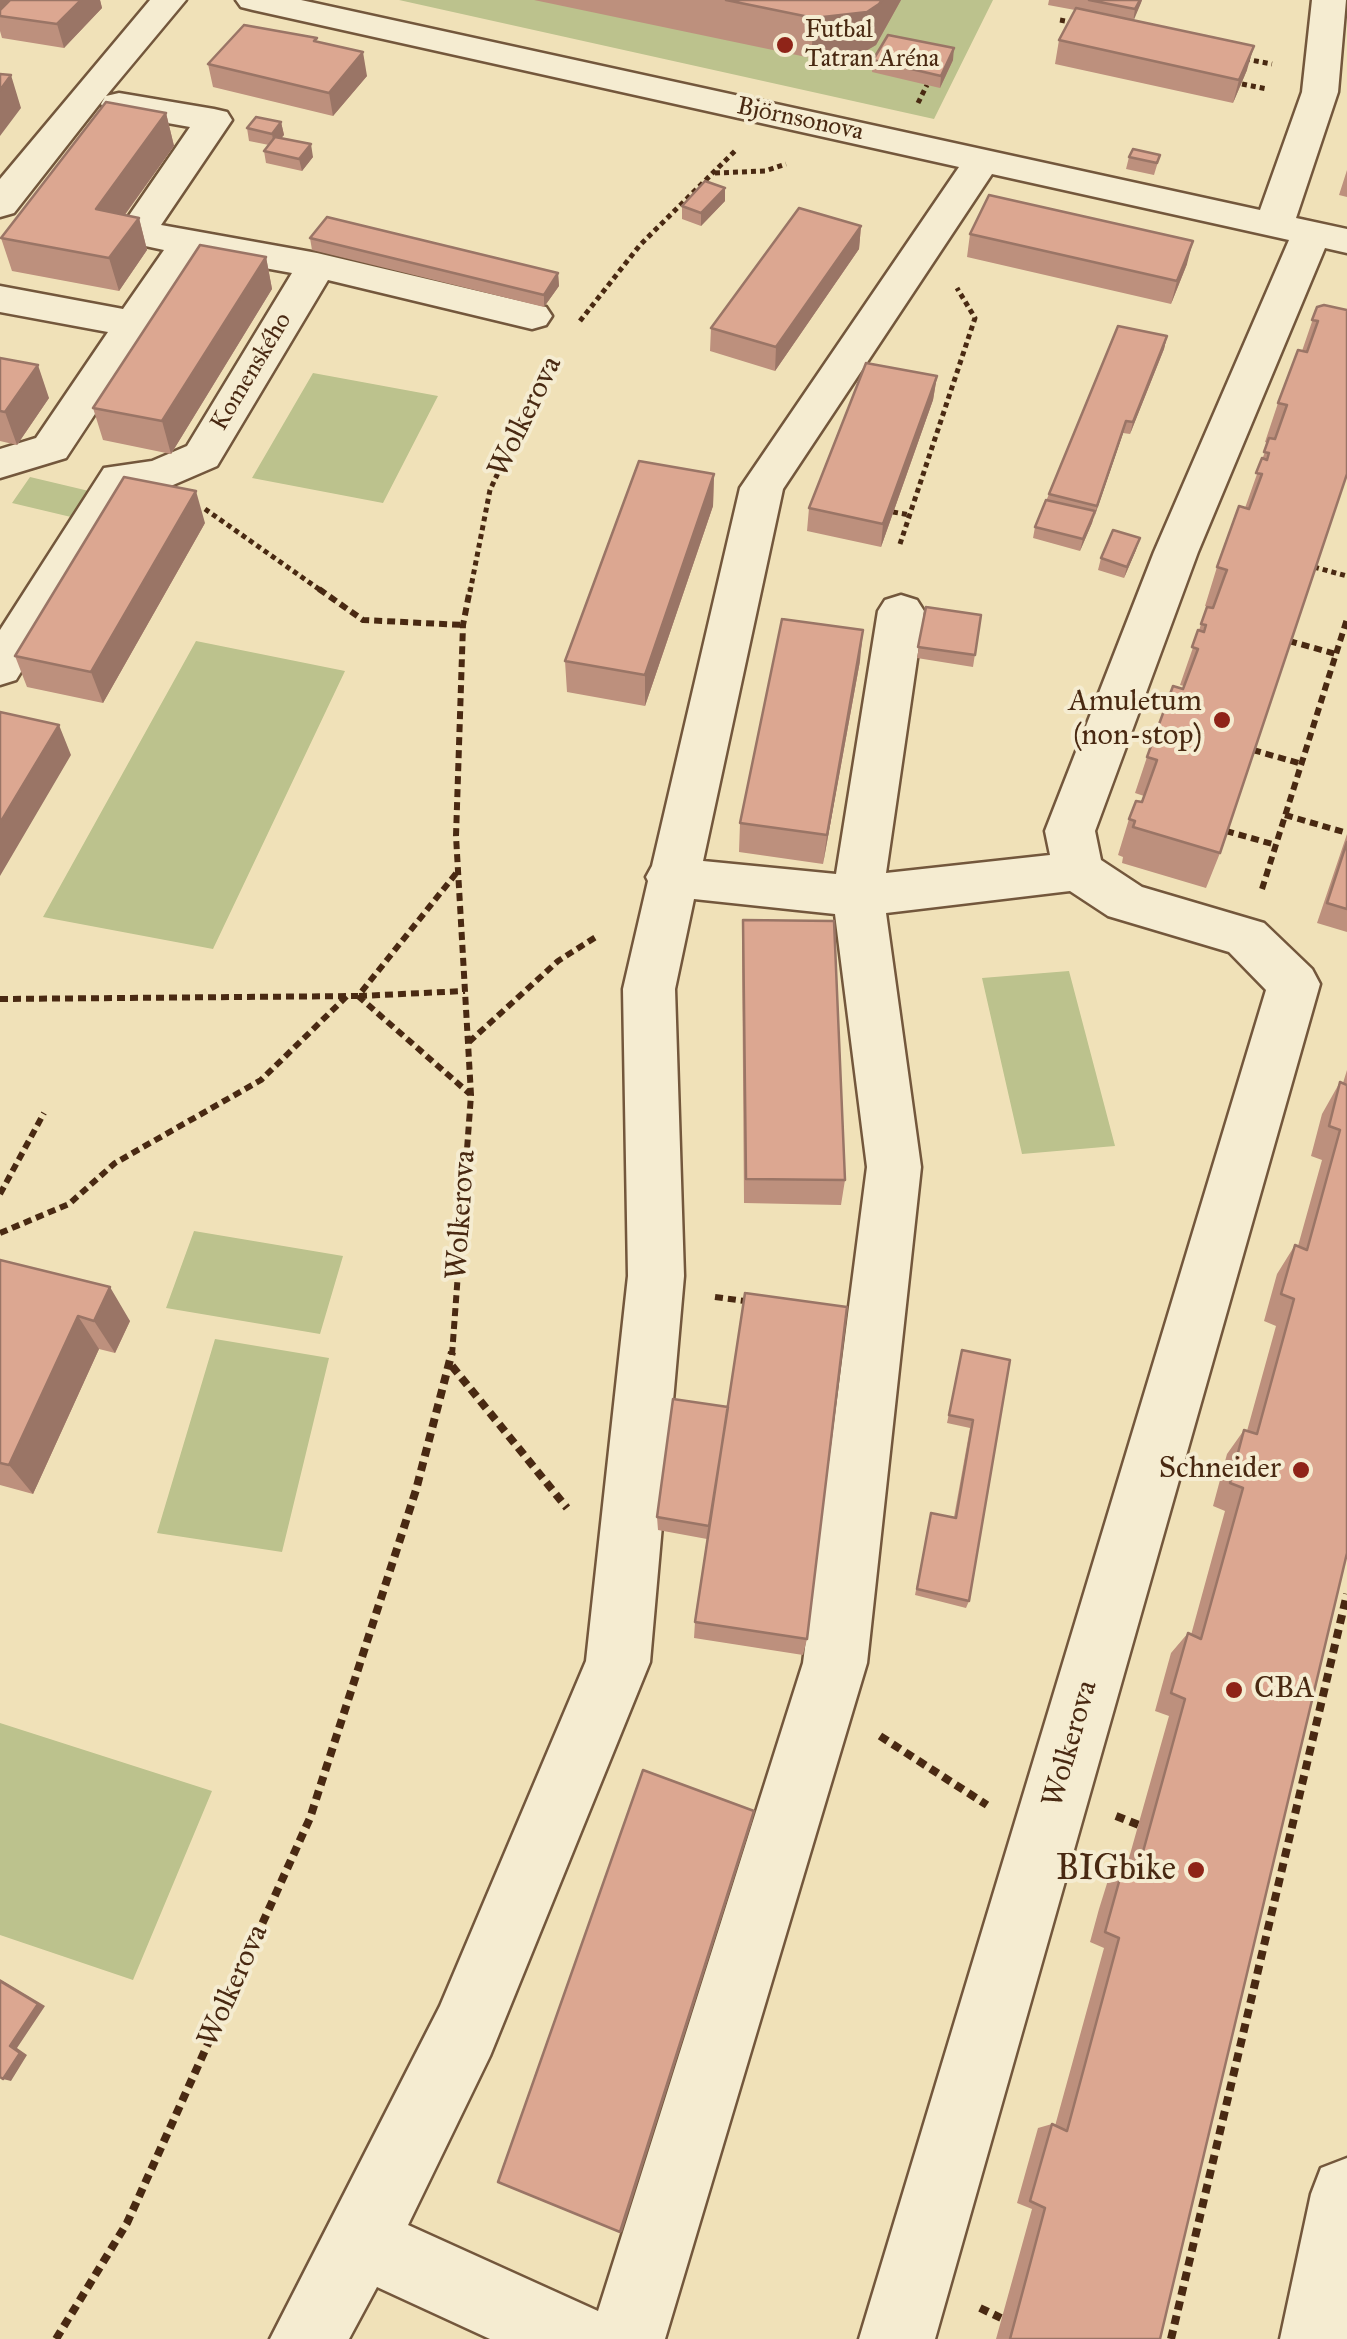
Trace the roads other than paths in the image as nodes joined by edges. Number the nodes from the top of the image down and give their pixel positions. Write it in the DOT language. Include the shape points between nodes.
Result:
graph roads {
  1 [pos="169,0"];
  2 [pos="252,0"];
  3 [pos="1329,0"];
  4 [pos="119,104"];
  5 [pos="983,160"];
  6 [pos="0,205"];
  7 [pos="1311,233"];
  8 [pos="188,243"];
  9 [pos="317,265"];
  10 [pos="0,299"];
  11 [pos="532,316"];
  12 [pos="133,324"];
  13 [pos="51,448"];
  14 [pos="0,464"];
  15 [pos="138,477"];
  16 [pos="17,610"];
  17 [pos="901,611"];
  18 [pos="0,668"];
  19 [pos="1078,871"];
  20 [pos="671,877"];
  21 [pos="858,896"];
  22 [pos="1347,2194"];
  23 [pos="362,2242"];
  24 [pos="308,2339"];
  25 [pos="574,2339"];
  26 [pos="627,2339"];
  27 [pos="897,2339"];
  28 [pos="1318,2339"];
  1 -- 6 [label="street"];
  2 -- 5 [label="street, Björnsonova"];
  3 -- 7 [label="street"];
  4 -- 8 [label="street" via="214,120 136,233"];
  5 -- 7 [label="street, Björnsonova"];
  5 -- 20 [label="street" via="762,488"];
  7 -- 19 [label="street" via="1176,552 1070,831"];
  8 -- 9 [label="street"];
  8 -- 12 [label="street"];
  9 -- 11 [label="street"];
  9 -- 15 [label="street, Komenského" via="202,456"];
  10 -- 12 [label="street"];
  12 -- 13 [label="street"];
  13 -- 14 [label="street"];
  13 -- 15 [label="street"];
  15 -- 16 [label="street"];
  16 -- 18 [label="street"];
  17 -- 21 [label="street"];
  19 -- 21 [label="street"];
  19 -- 27 [label="street, Wolkerova" via="1126,902 1246,937 1294,984"];
  20 -- 21 [label="street"];
  20 -- 23 [label="street" via="648,989 656,1276 618,1662 464,2031"];
  21 -- 26 [label="street" via="894,1168 835,1663"];
  22 -- 28 [label="street"];
  23 -- 24 [label="street"];
  23 -- 25 [label="street"];
}
